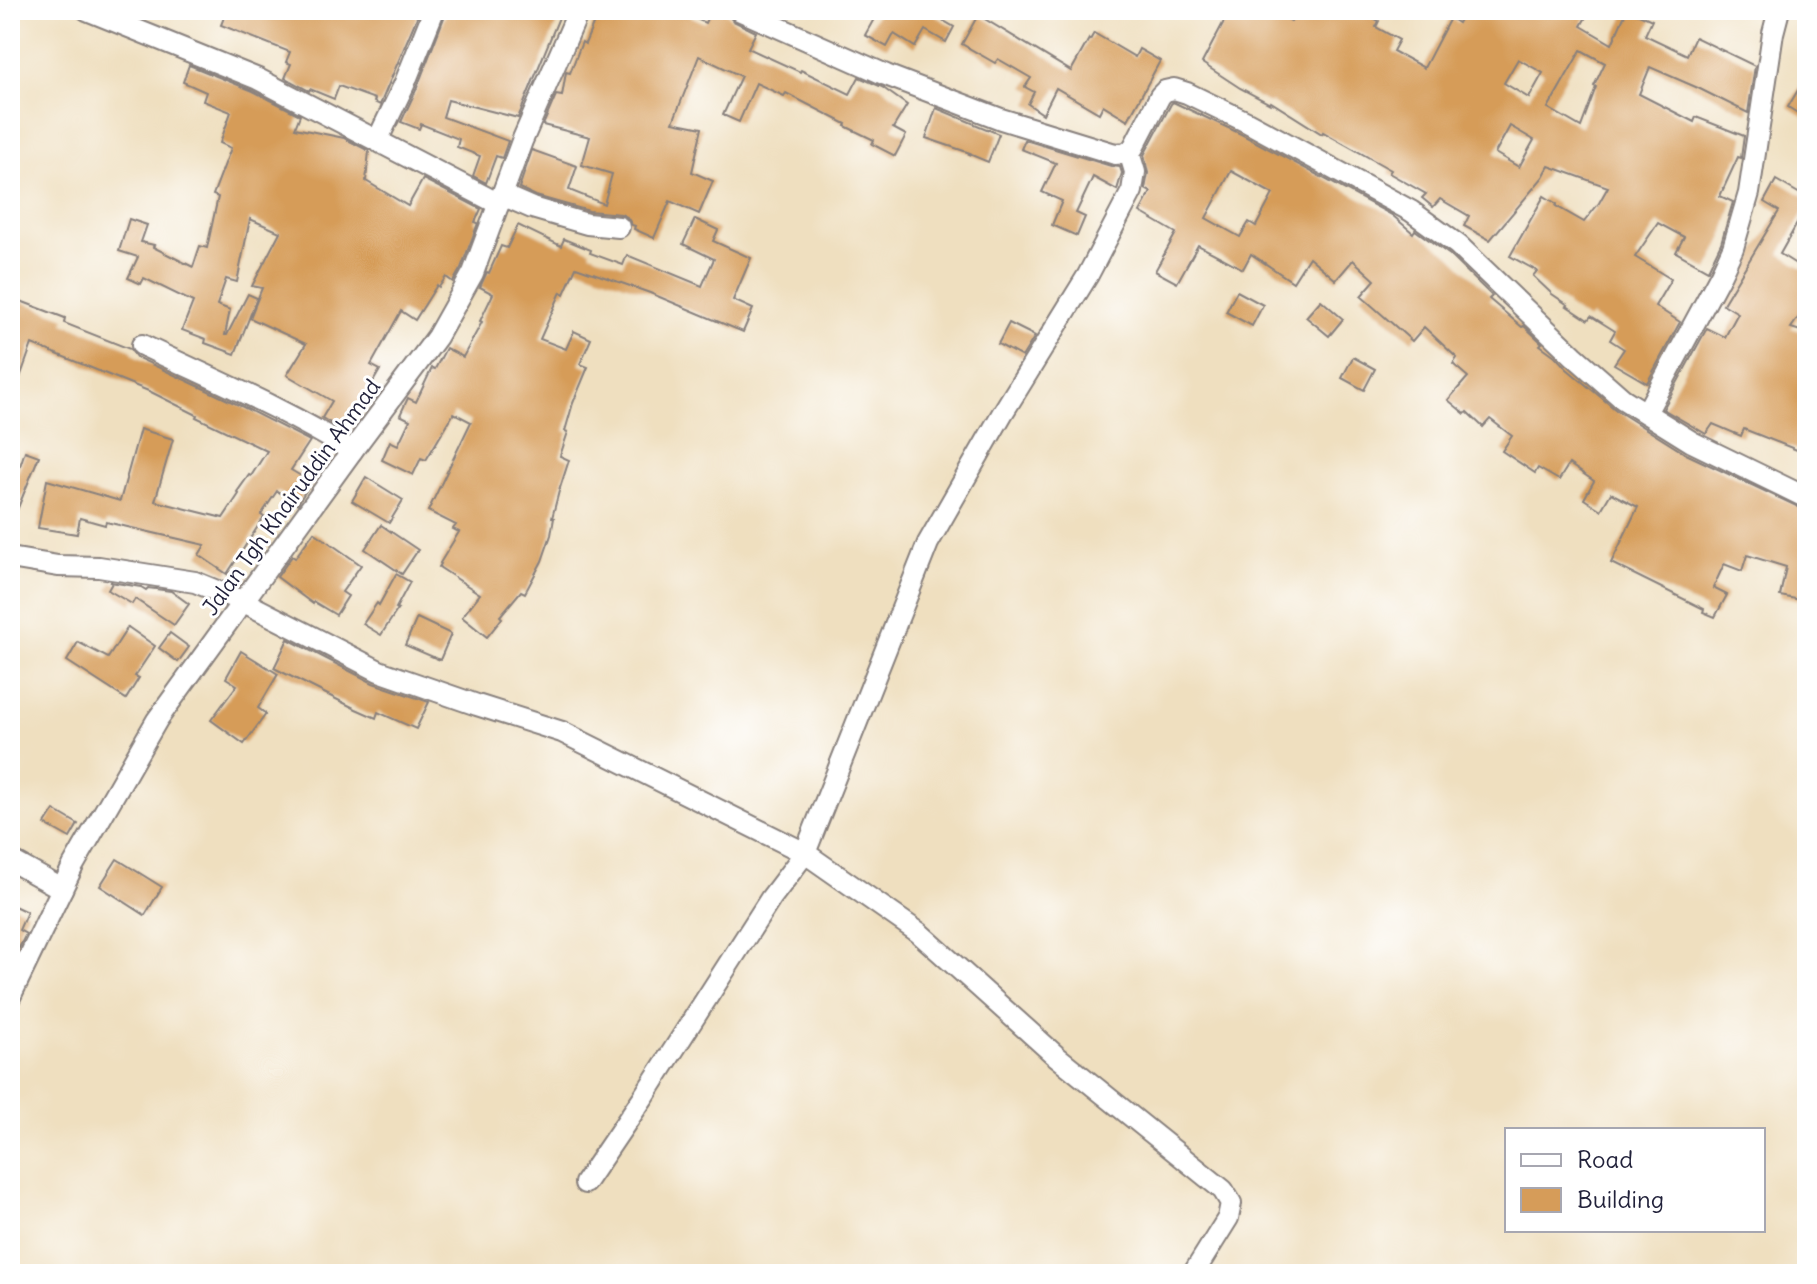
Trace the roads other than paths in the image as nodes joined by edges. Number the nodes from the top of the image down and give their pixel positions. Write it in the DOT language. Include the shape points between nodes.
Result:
graph roads {
  1 [pos="87,10"];
  2 [pos="434,10"];
  3 [pos="579,10"];
  4 [pos="739,10"];
  5 [pos="1779,10"];
  6 [pos="377,141"];
  7 [pos="1129,152"];
  8 [pos="501,200"];
  9 [pos="619,227"];
  10 [pos="142,345"];
  11 [pos="1646,413"];
  12 [pos="352,451"];
  13 [pos="1807,498"];
  14 [pos="10,558"];
  15 [pos="244,602"];
  16 [pos="805,853"];
  17 [pos="10,860"];
  18 [pos="62,889"];
  19 [pos="10,997"];
  20 [pos="585,1183"];
  21 [pos="1193,1274"];
  1 -- 6 [label="street" via="258,79"];
  2 -- 6 [label="street"];
  3 -- 8 [label="street, Jalan Tgh Khairuddin Ahmad"];
  4 -- 7 [label="street" via="1001,119 1100,151"];
  5 -- 11 [label="street" via="1749,193 1733,248"];
  6 -- 8 [label="street"];
  7 -- 11 [label="street" via="1160,96 1171,89 1247,122 1435,228 1603,383"];
  7 -- 16 [label="street" via="1135,172 1132,191 1088,275 928,543"];
  8 -- 9 [label="street" via="587,224"];
  8 -- 12 [label="street, Jalan Tgh Khairuddin Ahmad" via="473,273 437,337"];
  10 -- 12 [label="street" via="256,397"];
  11 -- 13 [label="street" via="1692,442"];
  12 -- 15 [label="street, Jalan Tgh Khairuddin Ahmad"];
  14 -- 15 [label="street" via="195,582"];
  15 -- 16 [label="street" via="379,671 562,732"];
  15 -- 18 [label="street, Jalan Tgh Khairuddin Ahmad" via="157,720"];
  16 -- 20 [label="street"];
  16 -- 21 [label="street" via="918,932 1055,1055 1223,1190 1231,1203 1228,1218"];
  17 -- 18 [label="street"];
  18 -- 19 [label="street, Jalan Tgh Khairuddin Ahmad"];
}
